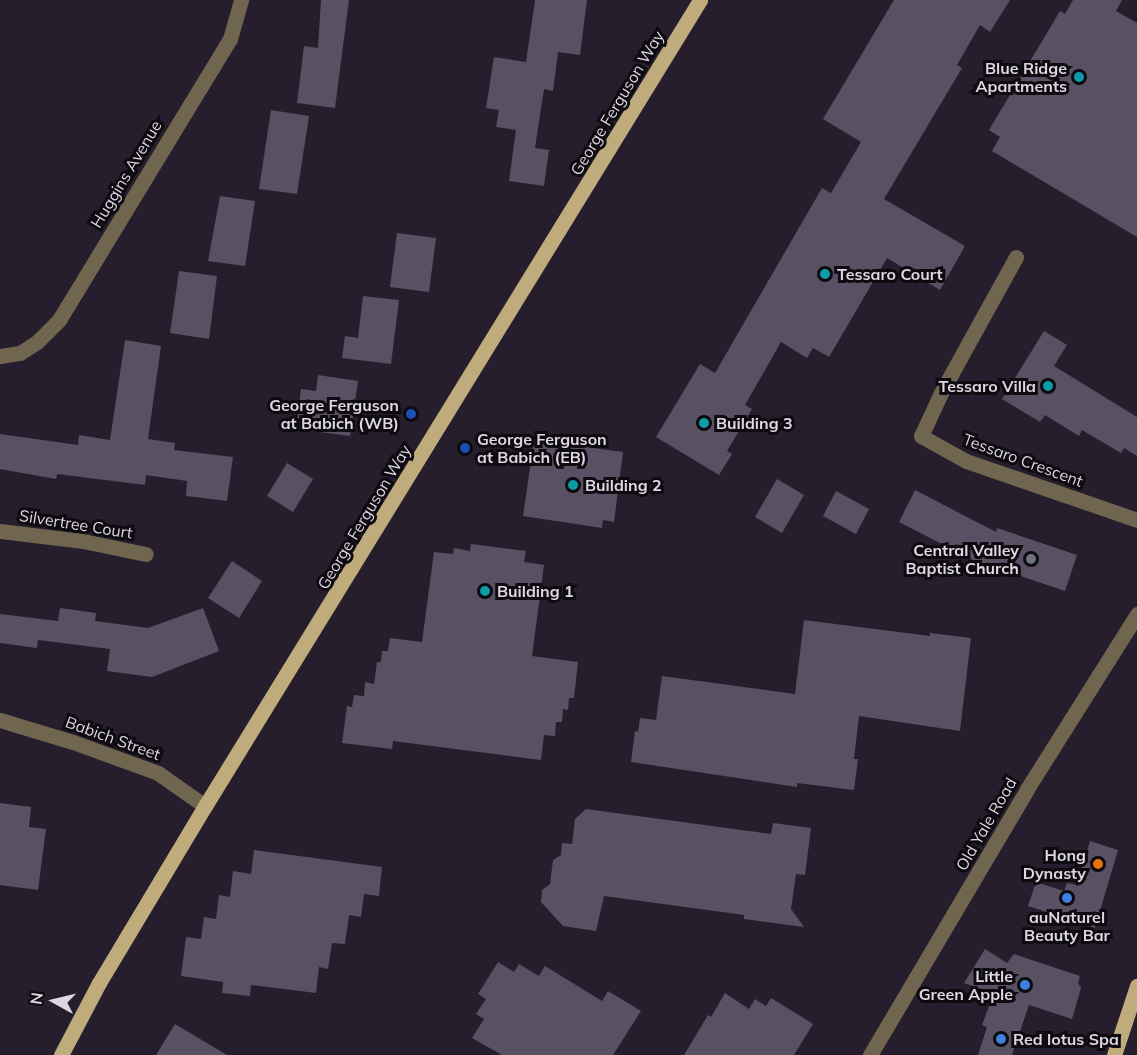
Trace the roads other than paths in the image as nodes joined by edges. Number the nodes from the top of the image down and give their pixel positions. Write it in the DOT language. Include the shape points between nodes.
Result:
graph roads {
  1 [pos="241,0"];
  2 [pos="700,0"];
  3 [pos="1016,257"];
  4 [pos="0,356"];
  5 [pos="1137,520"];
  6 [pos="0,531"];
  7 [pos="146,554"];
  8 [pos="1137,614"];
  9 [pos="0,720"];
  10 [pos="205,806"];
  11 [pos="1137,986"];
  12 [pos="61,1055"];
  13 [pos="870,1055"];
  14 [pos="1114,1055"];
  1 -- 4 [label="street, Huggins Avenue" via="230,39 59,320 20,353"];
  2 -- 10 [label="main road, George Ferguson Way"];
  3 -- 5 [label="street, Tessaro Crescent" via="921,436 966,461"];
  6 -- 7 [label="street, Silvertree Court" via="83,541"];
  8 -- 13 [label="street, Old Yale Road" via="1027,789"];
  9 -- 10 [label="street, Babich Street" via="137,764 158,773"];
  10 -- 12 [label="main road, George Ferguson Way" via="99,983"];
  11 -- 14 [label="main road"];
}
